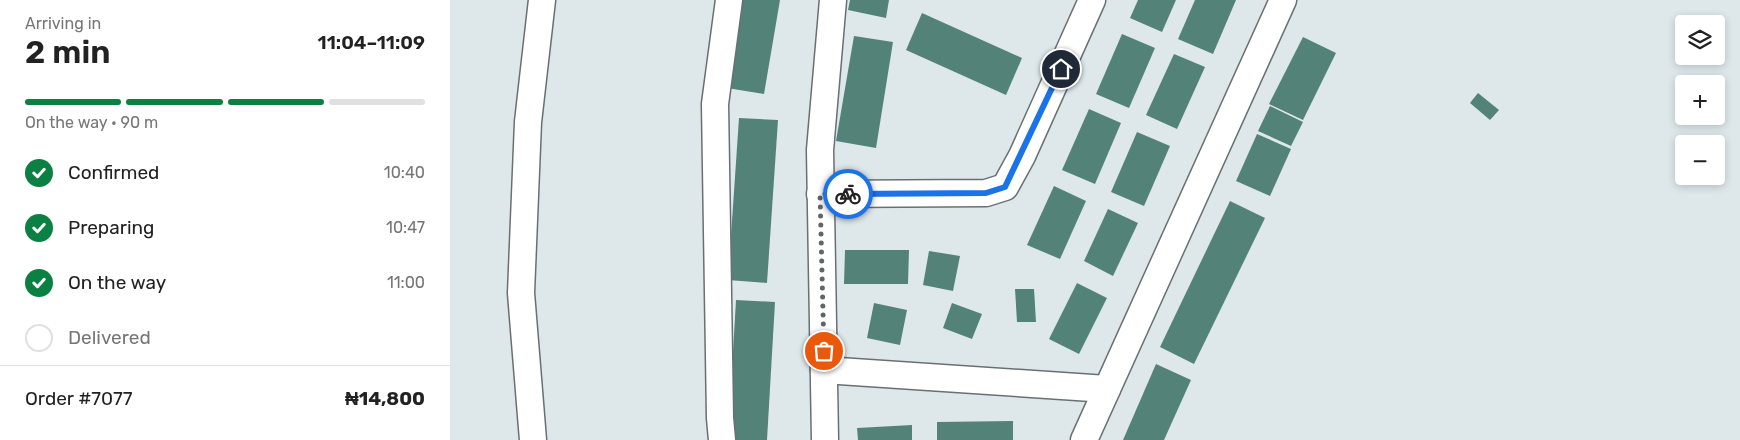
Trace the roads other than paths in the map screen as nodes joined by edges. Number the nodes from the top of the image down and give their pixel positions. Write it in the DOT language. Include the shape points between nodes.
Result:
graph roads {
  1 [pos="542,0"];
  2 [pos="729,0"];
  3 [pos="833,0"];
  4 [pos="1092,0"];
  5 [pos="1283,0"];
  6 [pos="820,194"];
  7 [pos="824,370"];
  8 [pos="1107,389"];
  9 [pos="533,440"];
  10 [pos="722,440"];
  11 [pos="825,440"];
  12 [pos="1084,440"];
  1 -- 9 [label="street" via="528,122 521,293"];
  2 -- 10 [label="street" via="715,104"];
  3 -- 6 [label="street" via="820,150"];
  4 -- 6 [label="street" via="1026,148 1005,187 986,193"];
  5 -- 8 [label="street"];
  6 -- 7 [label="street"];
  7 -- 8 [label="street"];
  7 -- 11 [label="street"];
  8 -- 12 [label="street"];
}
